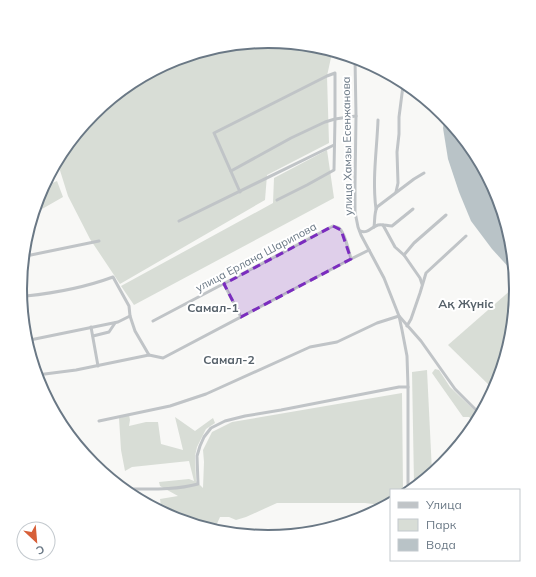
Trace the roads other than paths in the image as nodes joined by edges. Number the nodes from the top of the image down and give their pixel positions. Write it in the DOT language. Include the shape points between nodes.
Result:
graph roads {
  1 [pos="355,64"];
  2 [pos="403,88"];
  3 [pos="356,116"];
  4 [pos="335,119"];
  5 [pos="378,120"];
  6 [pos="334,145"];
  7 [pos="231,171"];
  8 [pos="424,173"];
  9 [pos="240,192"];
  10 [pos="396,192"];
  11 [pos="278,200"];
  12 [pos="376,209"];
  13 [pos="413,209"];
  14 [pos="446,215"];
  15 [pos="179,221"];
  16 [pos="383,225"];
  17 [pos="374,227"];
  18 [pos="360,231"];
  19 [pos="466,236"];
  20 [pos="99,241"];
  21 [pos="369,250"];
  22 [pos="29,255"];
  23 [pos="404,255"];
  24 [pos="351,259"];
  25 [pos="224,284"];
  26 [pos="422,284"];
  27 [pos="27,296"];
  28 [pos="130,316"];
  29 [pos="398,316"];
  30 [pos="241,317"];
  31 [pos="154,321"];
  32 [pos="115,323"];
  33 [pos="407,326"];
  34 [pos="91,327"];
  35 [pos="93,336"];
  36 [pos="33,339"];
  37 [pos="149,356"];
  38 [pos="98,366"];
  39 [pos="43,375"];
  40 [pos="408,387"];
  41 [pos="476,410"];
  42 [pos="99,420"];
  43 [pos="408,485"];
  44 [pos="133,488"];
  1 -- 3 [label="street, улица Хамзы Есенжанова"];
  2 -- 10 [label="street"];
  3 -- 4 [label="street"];
  3 -- 18 [label="street, улица Хамзы Есенжанова" via="354,201"];
  4 -- 6 [label="street"];
  4 -- 7 [label="street" via="291,138"];
  4 -- 7 [label="street" via="335,73 214,134"];
  5 -- 12 [label="street" via="374,198"];
  6 -- 9 [label="street"];
  6 -- 11 [label="street" via="334,170"];
  7 -- 9 [label="street"];
  8 -- 10 [label="street"];
  9 -- 15 [label="street"];
  10 -- 12 [label="street"];
  12 -- 17 [label="street"];
  13 -- 16 [label="street" via="392,226"];
  14 -- 23 [label="street"];
  16 -- 17 [label="street"];
  16 -- 23 [label="street" via="395,248"];
  17 -- 18 [label="street" via="368,231"];
  18 -- 21 [label="street, улица Хамзы Есенжанова"];
  19 -- 26 [label="street" via="426,273"];
  20 -- 22 [label="street"];
  21 -- 24 [label="street"];
  21 -- 29 [label="street, улица Хамзы Есенжанова" via="384,278"];
  23 -- 26 [label="street"];
  24 -- 25 [label="street, улица Ерлана Шарипова" via="341,230 333,226"];
  24 -- 30 [label="street"];
  25 -- 30 [label="street"];
  25 -- 31 [label="street, улица Ерлана Шарипова"];
  26 -- 33 [label="street"];
  27 -- 28 [label="street" via="68,289 113,277 129,306"];
  28 -- 32 [label="street"];
  28 -- 37 [label="street"];
  29 -- 33 [label="street"];
  29 -- 40 [label="street, улица Хамзы Есенжанова" via="407,356"];
  29 -- 42 [label="street" via="337,342 310,347 213,391 170,406"];
  30 -- 37 [label="street" via="163,358"];
  32 -- 34 [label="street"];
  32 -- 35 [label="street" via="109,332"];
  33 -- 41 [label="street" via="455,389"];
  34 -- 35 [label="street"];
  34 -- 36 [label="street"];
  35 -- 38 [label="street"];
  37 -- 38 [label="street"];
  38 -- 39 [label="street"];
  40 -- 43 [label="street, улица Хамзы Есенжанова"];
  40 -- 44 [label="street" via="225,421 211,428 200,446 197,456 198,484 171,488"];
}
